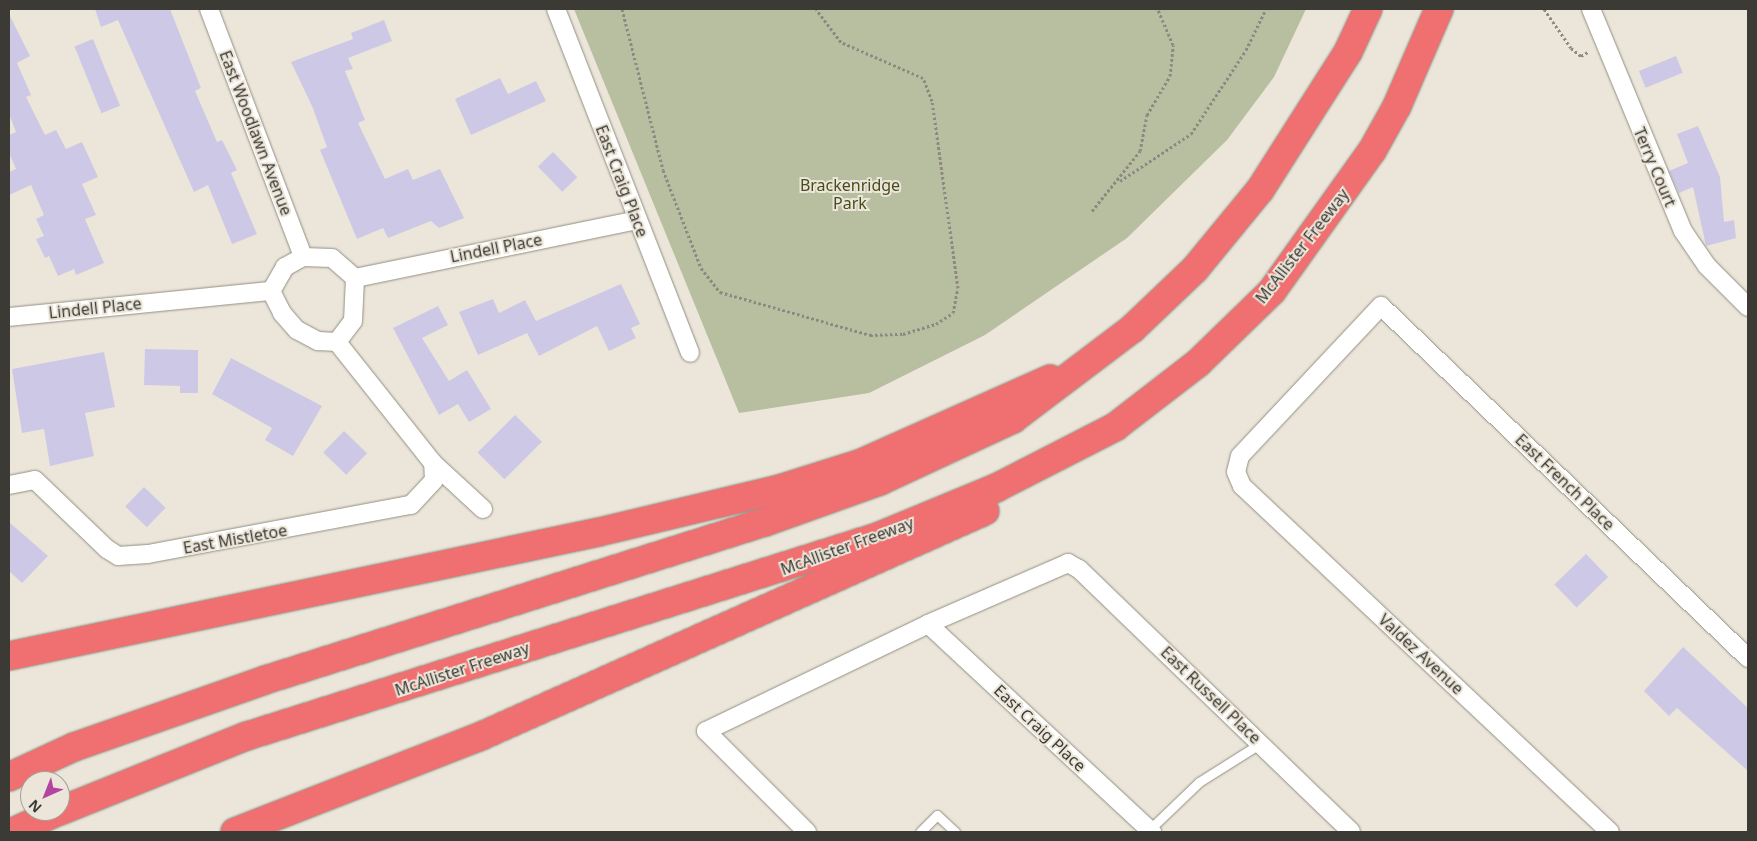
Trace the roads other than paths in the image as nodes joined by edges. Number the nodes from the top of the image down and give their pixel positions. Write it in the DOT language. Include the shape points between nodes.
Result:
graph roads {
  1 [pos="208,9"];
  2 [pos="556,9"];
  3 [pos="1368,9"];
  4 [pos="1439,9"];
  5 [pos="1591,9"];
  6 [pos="637,220"];
  7 [pos="303,257"];
  8 [pos="355,278"];
  9 [pos="271,291"];
  10 [pos="1381,306"];
  11 [pos="1748,307"];
  12 [pos="9,316"];
  13 [pos="337,342"];
  14 [pos="690,353"];
  15 [pos="1089,364"];
  16 [pos="1115,427"];
  17 [pos="433,463"];
  18 [pos="9,485"];
  19 [pos="483,510"];
  20 [pos="928,624"];
  21 [pos="9,656"];
  22 [pos="1748,658"];
  23 [pos="1261,743"];
  24 [pos="9,777"];
  25 [pos="70,807"];
  26 [pos="38,821"];
  27 [pos="1150,831"];
  28 [pos="13,832"];
  29 [pos="235,832"];
  30 [pos="807,832"];
  31 [pos="920,832"];
  32 [pos="955,832"];
  33 [pos="1351,832"];
  34 [pos="1610,832"];
  1 -- 7 [label="street, East Woodlawn Avenue"];
  2 -- 6 [label="street, East Craig Place"];
  3 -- 15 [label="highway" via="1348,52 1260,190 1195,270"];
  4 -- 16 [label="highway, McAllister Freeway" via="1372,151 1272,291 1198,363"];
  5 -- 11 [label="street, Terry Court" via="1683,231 1707,266"];
  6 -- 8 [label="street, Lindell Place"];
  6 -- 14 [label="street, East Craig Place"];
  7 -- 8 [label="street" via="332,258"];
  7 -- 9 [label="street" via="285,268"];
  8 -- 13 [label="street" via="353,321"];
  9 -- 12 [label="street, Lindell Place"];
  9 -- 13 [label="street" via="297,330 318,340"];
  10 -- 22 [label="street, East French Place"];
  10 -- 34 [label="street, Valdez Avenue" via="1240,456 1236,472 1249,492"];
  13 -- 17 [label="street"];
  15 -- 21 [label="highway" via="859,464 779,489 589,534"];
  15 -- 24 [label="highway" via="1013,419 880,481 765,522 173,711"];
  16 -- 25 [label="highway, McAllister Freeway" via="996,488 877,537 247,736"];
  16 -- 29 [label="highway" via="1039,481 951,528 479,736"];
  17 -- 18 [label="street, East Mistletoe" via="434,480 412,505 148,554 118,556 35,480"];
  17 -- 19 [label="street"];
  20 -- 23 [label="street, East Russell Place" via="1068,563"];
  20 -- 27 [label="street, East Craig Place"];
  20 -- 30 [label="street" via="706,731"];
  23 -- 27 [label="lane" via="1199,782"];
  23 -- 33 [label="street, East Russell Place"];
  26 -- 28 [label="highway, McAllister Freeway"];
  31 -- 32 [label="lane" via="937,815"];
}
